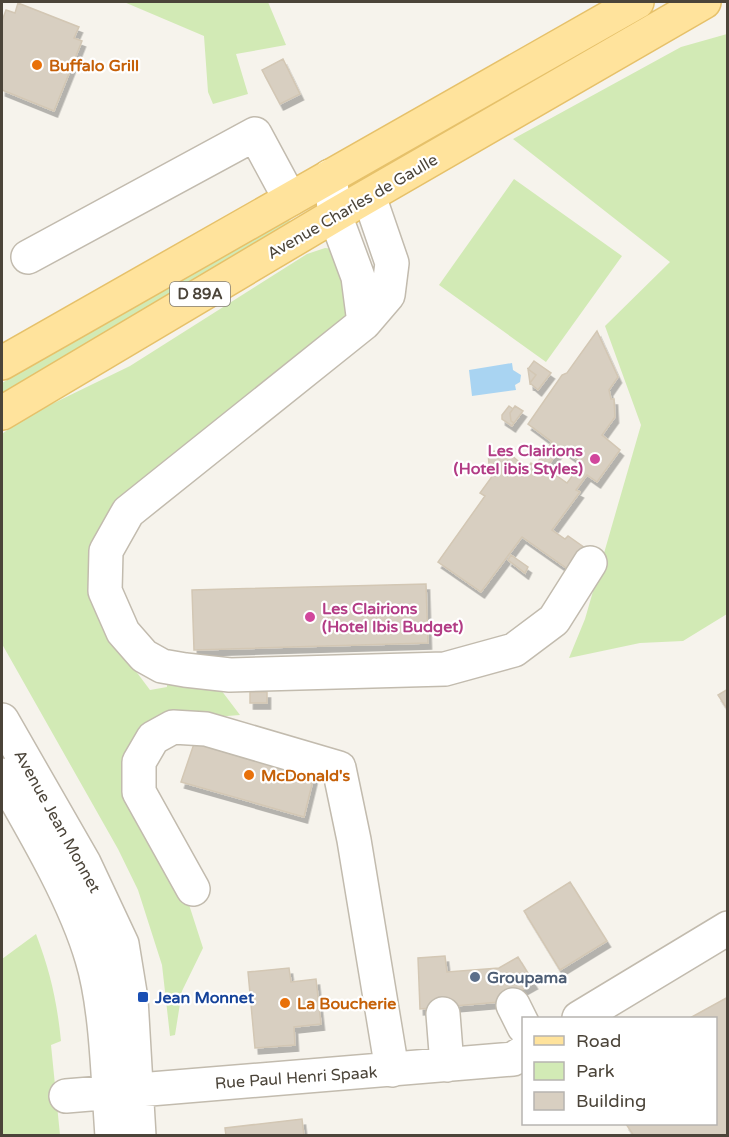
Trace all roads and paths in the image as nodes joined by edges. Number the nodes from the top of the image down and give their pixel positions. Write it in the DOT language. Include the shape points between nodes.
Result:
graph roads {
  1 [pos="637,2"];
  2 [pos="704,2"];
  3 [pos="728,12"];
  4 [pos="673,21"];
  5 [pos="330,176"];
  6 [pos="369,196"];
  7 [pos="290,199"];
  8 [pos="335,215"];
  9 [pos="28,257"];
  10 [pos="364,323"];
  11 [pos="2,363"];
  12 [pos="2,413"];
  13 [pos="590,563"];
  14 [pos="5,734"];
  15 [pos="2,776"];
  16 [pos="193,890"];
  17 [pos="728,928"];
  18 [pos="443,1014"];
  19 [pos="581,1017"];
  20 [pos="522,1053"];
  21 [pos="447,1065"];
  22 [pos="392,1070"];
  23 [pos="122,1090"];
  24 [pos="66,1096"];
  25 [pos="112,1136"];
  26 [pos="139,1136"];
  1 -- 5 [label="main road, D 89A"];
  2 -- 4 [label="main road, Avenue Charles de Gaulle / D 89A"];
  3 -- 4 [label="main road"];
  4 -- 6 [label="main road, Avenue Charles de Gaulle / D 89A"];
  5 -- 7 [label="main road, D 89A"];
  5 -- 8 [label="street"];
  6 -- 8 [label="main road, Avenue Charles de Gaulle / D 89A"];
  6 -- 10 [label="street" via="392,263 388,295"];
  7 -- 9 [label="street" via="255,134"];
  7 -- 11 [label="main road, D 89A"];
  8 -- 10 [label="street" via="358,277"];
  8 -- 12 [label="main road, Avenue Charles de Gaulle / D 89A"];
  10 -- 13 [label="street" via="128,512 106,551 105,591 123,632 144,656 162,666 230,675 445,669 514,650 554,620"];
  14 -- 23 [label="street, Avenue Jean Monnet" via="84,863 122,944 131,999"];
  15 -- 23 [label="street, Avenue Jean Monnet" via="57,879 93,960"];
  16 -- 22 [label="street" via="139,792 139,762 153,738 173,727 206,729 339,768"];
  17 -- 19 [label="street"];
  18 -- 21 [label="street"];
  20 -- 21 [label="street, Rue Paul Henri Spaak" via="513,1059"];
  21 -- 22 [label="street, Rue Paul Henri Spaak"];
  22 -- 23 [label="street, Rue Paul Henri Spaak"];
  23 -- 24 [label="street, Rue Paul Henri Spaak"];
  23 -- 25 [label="street, Avenue Jean Monnet"];
  23 -- 26 [label="street, Avenue Jean Monnet"];
}
